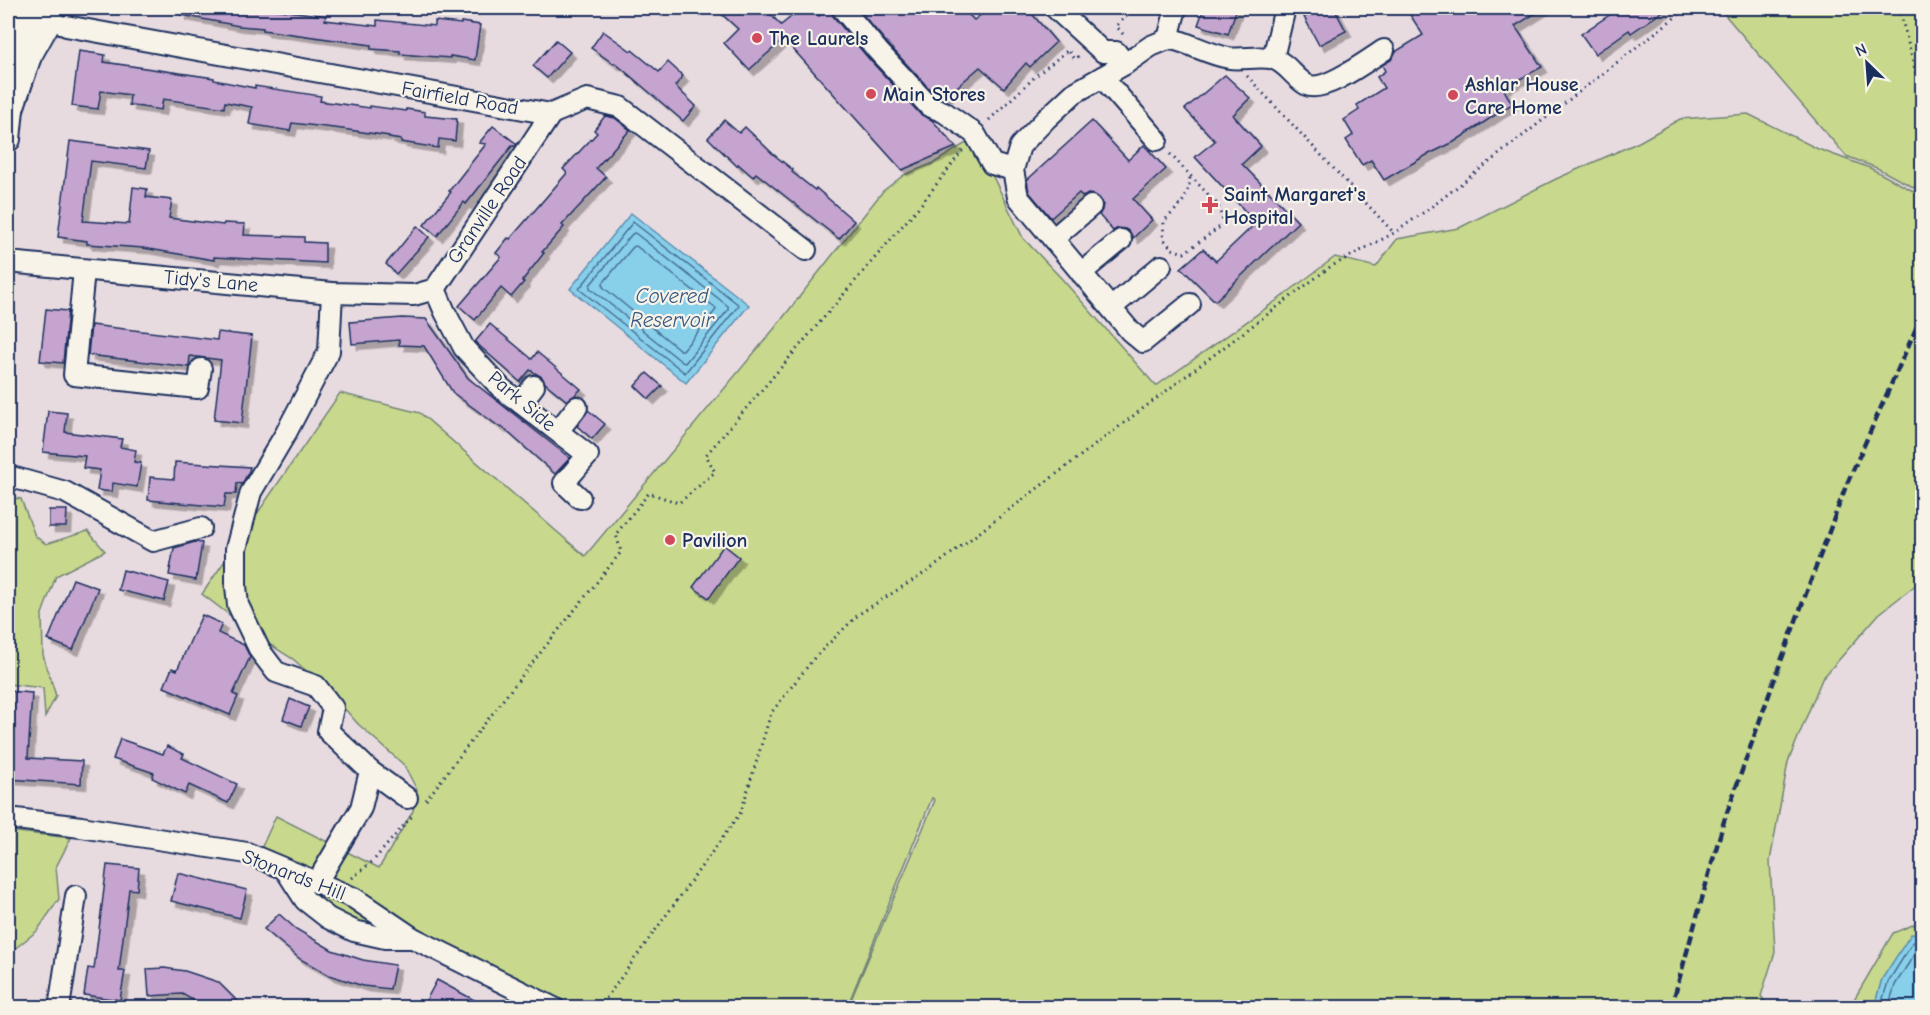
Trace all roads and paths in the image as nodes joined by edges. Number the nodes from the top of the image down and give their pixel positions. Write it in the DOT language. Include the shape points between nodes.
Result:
graph roads {
  1 [pos="10,8"];
  2 [pos="29,8"];
  3 [pos="842,8"];
  4 [pos="1055,8"];
  5 [pos="1134,8"];
  6 [pos="1285,8"];
  7 [pos="1687,8"];
  8 [pos="1899,8"];
  9 [pos="1172,10"];
  10 [pos="59,17"];
  11 [pos="1168,39"];
  12 [pos="1093,43"];
  13 [pos="8,44"];
  14 [pos="1384,50"];
  15 [pos="18,56"];
  16 [pos="1228,58"];
  17 [pos="1273,58"];
  18 [pos="1130,61"];
  19 [pos="1102,77"];
  20 [pos="1923,97"];
  21 [pos="551,114"];
  22 [pos="975,134"];
  23 [pos="8,139"];
  24 [pos="1157,140"];
  25 [pos="1013,170"];
  26 [pos="1190,175"];
  27 [pos="1091,206"];
  28 [pos="1394,233"];
  29 [pos="1053,239"];
  30 [pos="1121,240"];
  31 [pos="806,250"];
  32 [pos="8,262"];
  33 [pos="1161,266"];
  34 [pos="84,270"];
  35 [pos="1081,273"];
  36 [pos="435,289"];
  37 [pos="332,293"];
  38 [pos="1190,304"];
  39 [pos="1111,308"];
  40 [pos="201,369"];
  41 [pos="534,386"];
  42 [pos="521,403"];
  43 [pos="577,407"];
  44 [pos="558,432"];
  45 [pos="8,476"];
  46 [pos="580,498"];
  47 [pos="201,528"];
  48 [pos="370,771"];
  49 [pos="413,806"];
  50 [pos="8,818"];
  51 [pos="285,869"];
  52 [pos="317,882"];
  53 [pos="337,891"];
  54 [pos="76,896"];
  55 [pos="413,938"];
  56 [pos="59,1008"];
  57 [pos="555,1008"];
  58 [pos="599,1008"];
  1 -- 13 [label="main road"];
  2 -- 15 [label="main road"];
  3 -- 22 [label="street" via="929,106"];
  4 -- 12 [label="street"];
  5 -- 18 [label="path" via="1116,26 1128,40"];
  6 -- 17 [label="street"];
  7 -- 28 [label="path"];
  8 -- 20 [label="path"];
  9 -- 11 [label="street"];
  10 -- 15 [label="main road" via="47,24"];
  10 -- 21 [label="street, Fairfield Road"];
  11 -- 16 [label="street"];
  11 -- 18 [label="street"];
  12 -- 18 [label="street" via="1103,52 1116,52"];
  12 -- 22 [label="path" via="1075,59 1068,50"];
  14 -- 17 [label="street" via="1324,85 1302,86 1284,64"];
  15 -- 23 [label="main road"];
  16 -- 17 [label="street"];
  16 -- 28 [label="path"];
  18 -- 19 [label="street"];
  19 -- 24 [label="street"];
  19 -- 25 [label="street" via="1074,93 1020,146"];
  21 -- 31 [label="street" via="587,99 620,107"];
  21 -- 36 [label="street, Granville Road"];
  22 -- 25 [label="street" via="992,164"];
  22 -- 49 [label="path" via="922,203 706,455 715,472 679,503 649,492 616,534 621,552"];
  24 -- 26 [label="path"];
  25 -- 29 [label="street" via="1018,198"];
  26 -- 26 [label="path" via="1183,202 1164,222 1163,238 1172,249 1184,253 1224,224 1218,205"];
  27 -- 29 [label="street"];
  28 -- 58 [label="path" via="1330,267 931,569 859,614 822,650 771,713 741,812"];
  29 -- 35 [label="street"];
  30 -- 35 [label="street"];
  32 -- 34 [label="street, Tidy's Lane"];
  33 -- 39 [label="street"];
  34 -- 37 [label="street, Tidy's Lane"];
  34 -- 40 [label="street" via="74,375 198,388"];
  35 -- 39 [label="street"];
  36 -- 37 [label="street, Tidy's Lane" via="414,295"];
  36 -- 42 [label="street, Park Side" via="464,348 501,388"];
  37 -- 48 [label="street" via="329,351 251,492 236,549 236,586 238,605 260,651 276,672 316,686 333,708 328,731"];
  38 -- 39 [label="street" via="1143,342"];
  41 -- 42 [label="street"];
  42 -- 44 [label="street, Park Side"];
  43 -- 44 [label="street"];
  44 -- 46 [label="street, Park Side" via="588,455 564,483"];
  45 -- 47 [label="street" via="65,492 153,541"];
  48 -- 49 [label="street"];
  48 -- 52 [label="street" via="361,808"];
  49 -- 53 [label="path" via="373,861"];
  50 -- 51 [label="street, Stonards Hill" via="247,853"];
  51 -- 52 [label="street, Stonards Hill"];
  51 -- 55 [label="street" via="305,900 328,918 354,931 385,939"];
  52 -- 53 [label="street, Stonards Hill"];
  53 -- 55 [label="street, Stonards Hill"];
  54 -- 56 [label="street"];
  55 -- 57 [label="street, Stonards Hill"];
}
